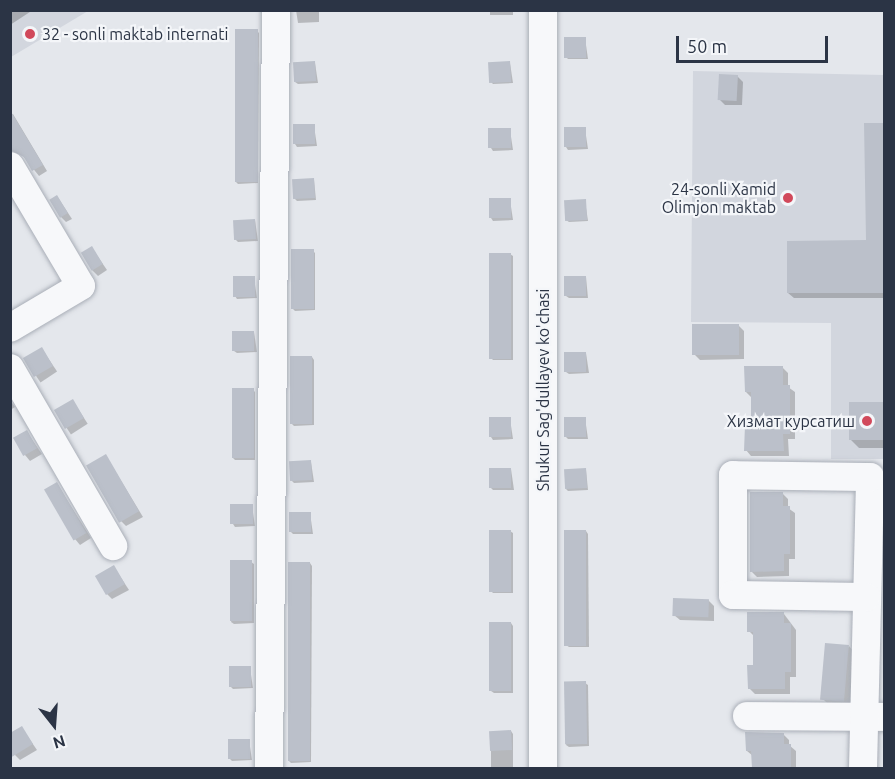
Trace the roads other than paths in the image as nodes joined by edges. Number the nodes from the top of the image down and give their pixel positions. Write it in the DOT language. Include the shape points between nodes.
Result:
graph roads {
  1 [pos="276,10"];
  2 [pos="543,10"];
  3 [pos="10,166"];
  4 [pos="10,328"];
  5 [pos="10,368"];
  6 [pos="113,546"];
  7 [pos="866,597"];
  8 [pos="747,716"];
  9 [pos="874,717"];
  10 [pos="269,768"];
  11 [pos="543,768"];
  12 [pos="863,768"];
  1 -- 10 [label="street"];
  2 -- 11 [label="street, Shukur Sag'dullayev ko'chasi"];
  3 -- 4 [label="street" via="81,286"];
  5 -- 6 [label="street"];
  7 -- 7 [label="street" via="734,595 733,475 870,477"];
  7 -- 9 [label="street"];
  8 -- 9 [label="street"];
  9 -- 12 [label="street"];
}
